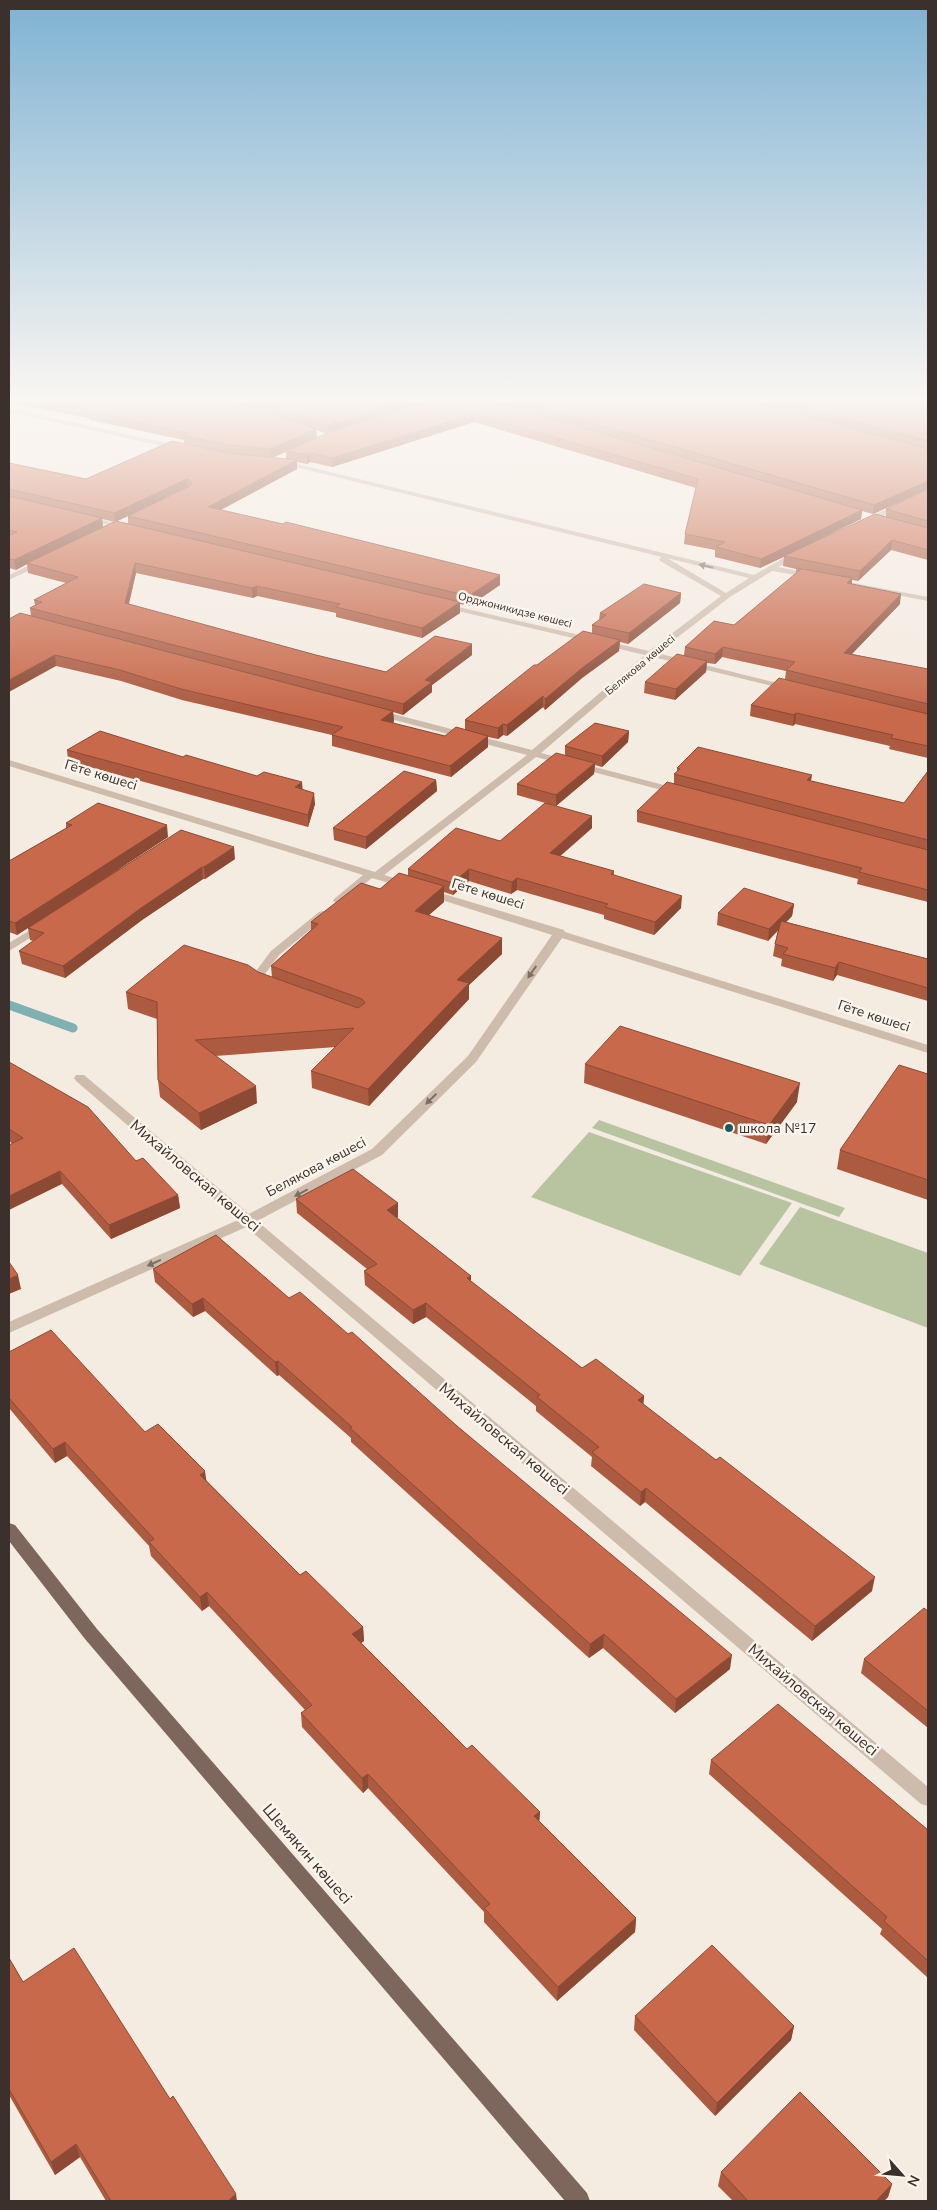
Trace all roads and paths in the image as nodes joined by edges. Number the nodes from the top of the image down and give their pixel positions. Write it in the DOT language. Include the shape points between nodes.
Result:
graph roads {
  1 [pos="458,505"];
  2 [pos="900,505"];
  3 [pos="862,516"];
  4 [pos="81,517"];
  5 [pos="132,517"];
  6 [pos="871,518"];
  7 [pos="880,521"];
  8 [pos="117,525"];
  9 [pos="854,526"];
  10 [pos="108,529"];
  11 [pos="136,530"];
  12 [pos="812,547"];
  13 [pos="652,553"];
  14 [pos="50,558"];
  15 [pos="769,568"];
  16 [pos="754,577"];
  17 [pos="9,578"];
  18 [pos="726,596"];
  19 [pos="928,600"];
  20 [pos="437,603"];
  21 [pos="650,655"];
  22 [pos="794,688"];
  23 [pos="372,711"];
  24 [pos="535,753"];
  25 [pos="9,763"];
  26 [pos="688,794"];
  27 [pos="373,875"];
  28 [pos="50,921"];
  29 [pos="560,932"];
  30 [pos="9,948"];
  31 [pos="273,988"];
  32 [pos="928,1049"];
  33 [pos="80,1078"];
  34 [pos="247,1221"];
  35 [pos="9,1328"];
  36 [pos="9,1529"];
  37 [pos="928,1798"];
  38 [pos="579,2201"];
  1 -- 13 [label="street"];
  2 -- 6 [label="street"];
  3 -- 6 [label="street"];
  4 -- 8 [label="street"];
  5 -- 8 [label="street"];
  6 -- 7 [label="street"];
  6 -- 9 [label="street"];
  8 -- 10 [label="street"];
  8 -- 11 [label="street"];
  12 -- 15 [label="street, Белякова көшесі"];
  16 -- 13 [label="street, one-way"];
  13 -- 18 [label="street"];
  14 -- 17 [label="street"];
  15 -- 16 [label="street, Белякова көшесі"];
  15 -- 19 [label="street"];
  16 -- 18 [label="street, Белякова көшесі"];
  18 -- 21 [label="street, Белякова көшесі"];
  20 -- 21 [label="street, Орджоникидзе көшесі"];
  21 -- 22 [label="street, Орджоникидзе көшесі"];
  21 -- 24 [label="street, Белякова көшесі"];
  23 -- 24 [label="street"];
  24 -- 26 [label="street"];
  24 -- 27 [label="street, Белякова көшесі"];
  25 -- 27 [label="street, Гёте көшесі" via="197,825"];
  27 -- 29 [label="street, Гёте көшесі"];
  27 -- 31 [label="street, Белякова көшесі" via="274,953 256,979"];
  28 -- 30 [label="street"];
  29 -- 32 [label="street, Гёте көшесі"];
  29 -- 34 [label="street, Белякова көшесі, one-way" via="472,1059 377,1152"];
  33 -- 34 [label="street, Михайловская көшесі"];
  34 -- 35 [label="street, Белякова көшесі, one-way"];
  34 -- 37 [label="street, Михайловская көшесі"];
  36 -- 38 [label="main road, Шемякин көшесі" via="91,1634"];
}
